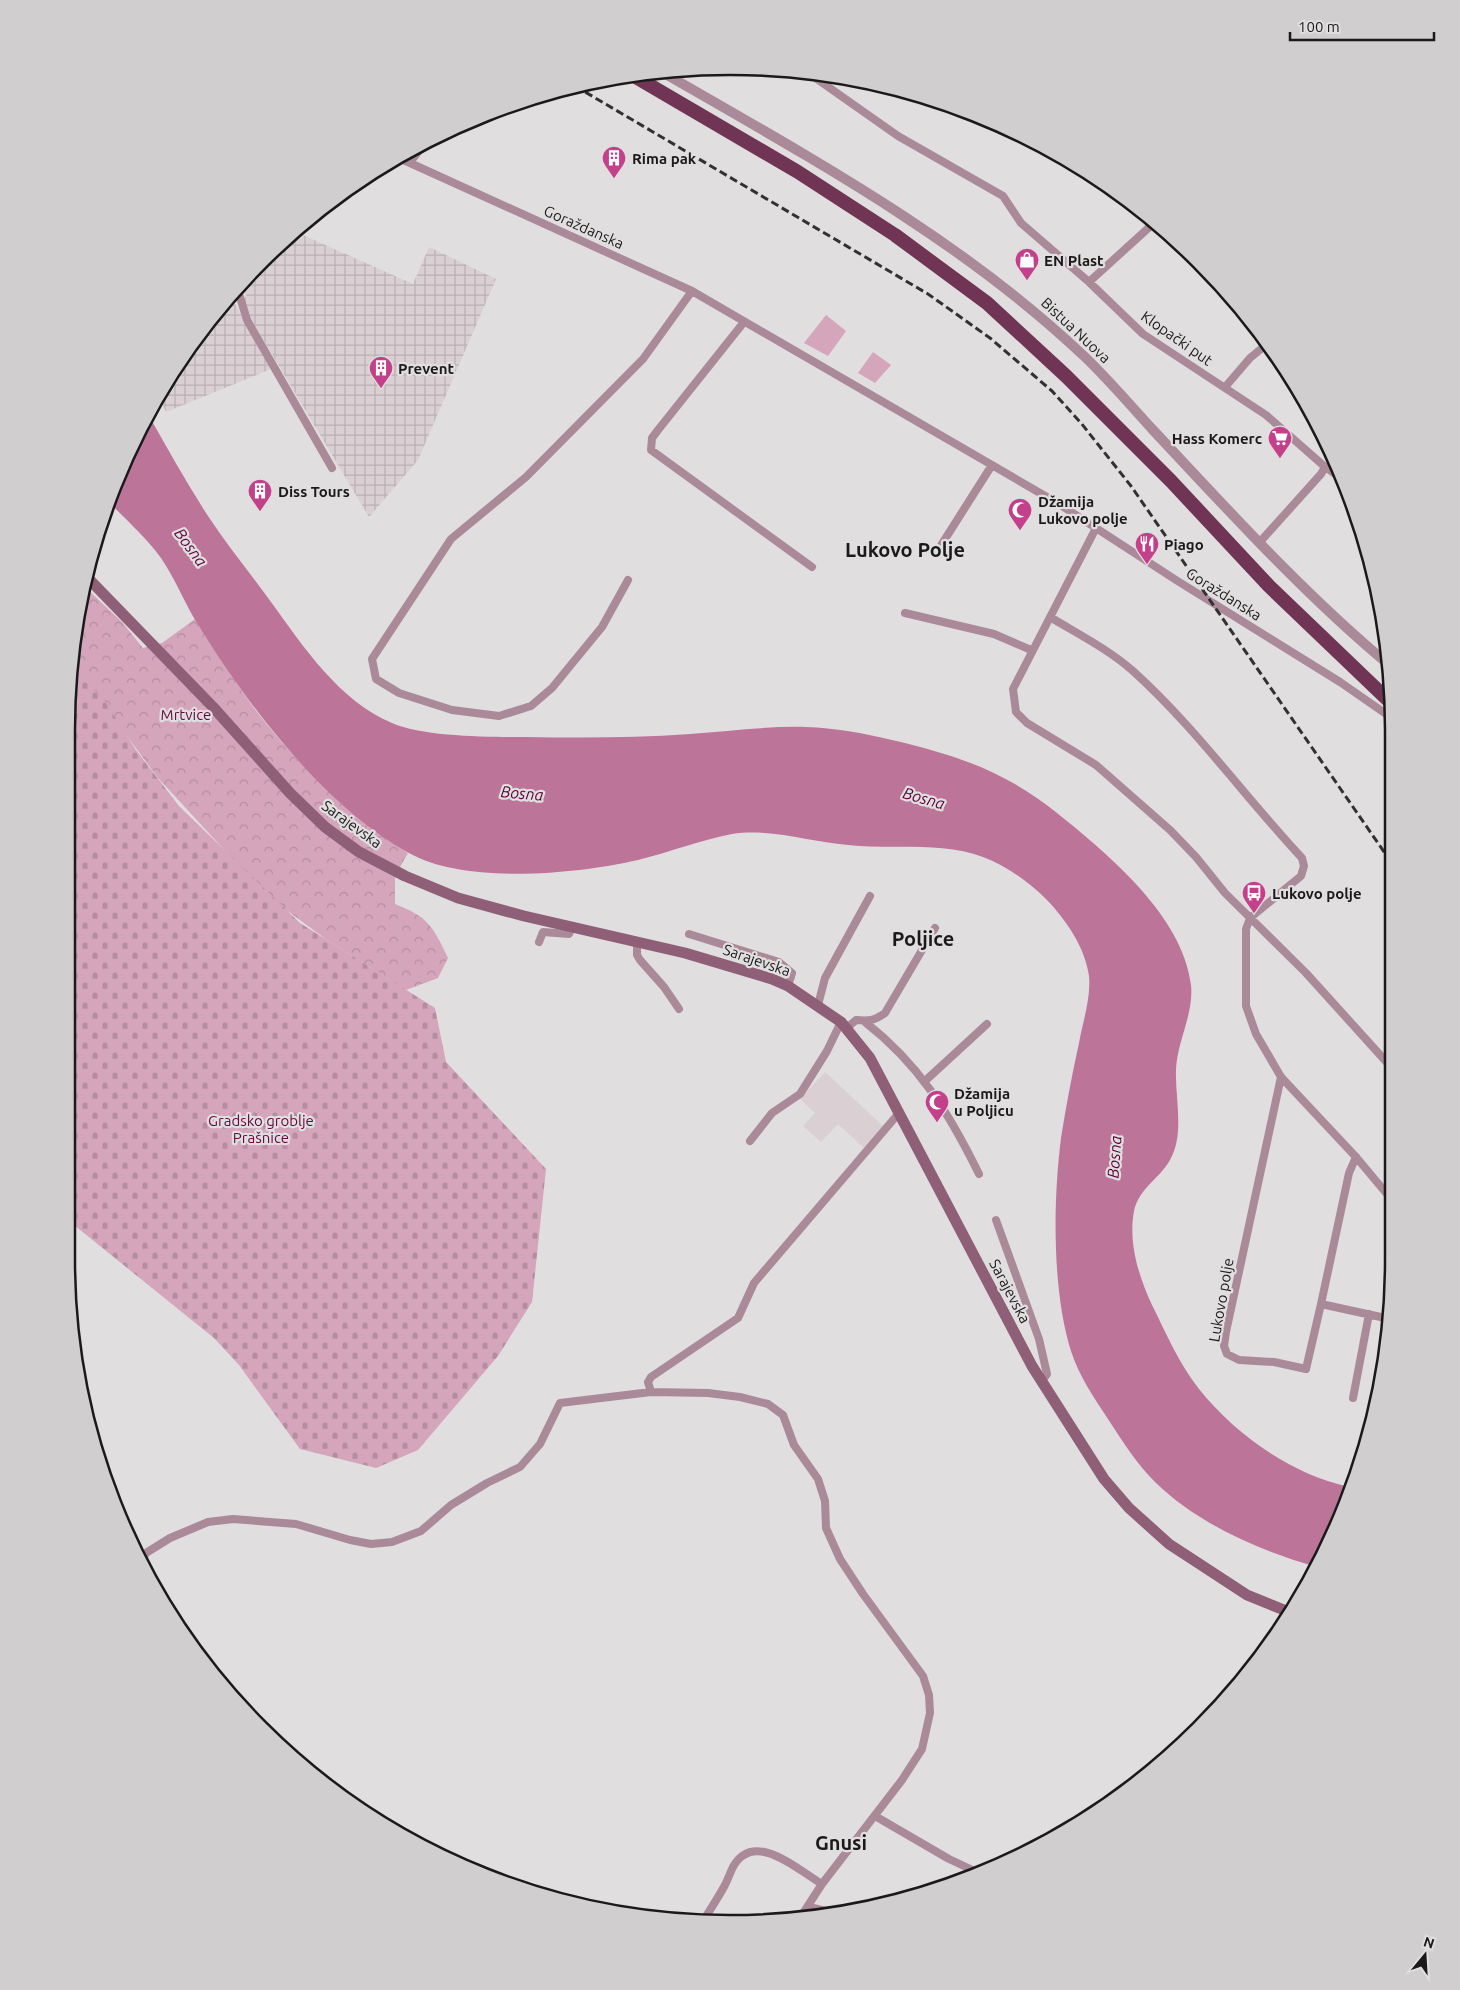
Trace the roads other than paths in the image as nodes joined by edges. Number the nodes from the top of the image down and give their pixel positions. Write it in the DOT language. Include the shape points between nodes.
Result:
graph roads {
  1 [pos="672,78"];
  2 [pos="643,81"];
  3 [pos="821,82"];
  4 [pos="414,157"];
  5 [pos="407,161"];
  6 [pos="410,162"];
  7 [pos="1149,227"];
  8 [pos="1089,282"];
  9 [pos="692,291"];
  10 [pos="240,296"];
  11 [pos="744,322"];
  12 [pos="1262,348"];
  13 [pos="1226,386"];
  14 [pos="992,465"];
  15 [pos="1325,467"];
  16 [pos="332,468"];
  17 [pos="1332,472"];
  18 [pos="1096,528"];
  19 [pos="1259,543"];
  20 [pos="940,547"];
  21 [pos="812,567"];
  22 [pos="628,580"];
  23 [pos="92,582"];
  24 [pos="905,613"];
  25 [pos="1050,617"];
  26 [pos="1031,650"];
  27 [pos="1380,657"];
  28 [pos="1384,696"];
  29 [pos="1385,714"];
  30 [pos="870,896"];
  31 [pos="1250,918"];
  32 [pos="572,927"];
  33 [pos="934,928"];
  34 [pos="689,934"];
  35 [pos="539,942"];
  36 [pos="638,943"];
  37 [pos="788,986"];
  38 [pos="818,1005"];
  39 [pos="679,1009"];
  40 [pos="865,1022"];
  41 [pos="845,1024"];
  42 [pos="988,1024"];
  43 [pos="1385,1060"];
  44 [pos="1281,1077"];
  45 [pos="925,1081"];
  46 [pos="899,1113"];
  47 [pos="750,1140"];
  48 [pos="1356,1157"];
  49 [pos="979,1174"];
  50 [pos="1385,1192"];
  51 [pos="996,1220"];
  52 [pos="1321,1304"];
  53 [pos="1369,1314"];
  54 [pos="1382,1317"];
  55 [pos="1041,1382"];
  56 [pos="651,1392"];
  57 [pos="1353,1398"];
  58 [pos="145,1554"];
  59 [pos="1284,1610"];
  60 [pos="875,1816"];
  61 [pos="970,1869"];
  62 [pos="822,1884"];
  63 [pos="809,1907"];
  64 [pos="816,1909"];
  65 [pos="807,1910"];
  66 [pos="707,1914"];
  1 -- 19 [label="street, Bistua Nuova" via="889,206 1022,301 1086,358"];
  2 -- 28 [label="highway" via="814,182 927,257 987,303 1066,376 1171,481 1269,586"];
  3 -- 8 [label="street, Klopački put" via="898,136 1002,196 1021,223"];
  4 -- 6 [label="street"];
  5 -- 6 [label="street, Goraždanska"];
  6 -- 9 [label="street, Goraždanska"];
  7 -- 8 [label="street"];
  8 -- 13 [label="street, Klopački put" via="1143,334"];
  9 -- 11 [label="street, Goraždanska"];
  9 -- 22 [label="street" via="643,358 526,476 451,539 372,660 376,679 399,693 452,710 499,716 531,706 552,688 602,627"];
  10 -- 16 [label="street" via="248,320"];
  11 -- 14 [label="street, Goraždanska"];
  11 -- 21 [label="street" via="652,438 651,450"];
  12 -- 13 [label="street"];
  13 -- 15 [label="street, Klopački put" via="1266,414"];
  14 -- 18 [label="street, Goraždanska"];
  14 -- 20 [label="street"];
  15 -- 17 [label="street, Klopački put"];
  15 -- 19 [label="street"];
  18 -- 25 [label="street"];
  18 -- 29 [label="street, Goraždanska"];
  19 -- 27 [label="street, Bistua Nuova" via="1307,592"];
  23 -- 32 [label="main road, Sarajevska" via="213,707 290,793 359,852 458,898"];
  24 -- 26 [label="street" via="994,634"];
  25 -- 26 [label="street"];
  25 -- 31 [label="street" via="1109,652 1133,671 1175,713 1302,858 1301,876"];
  26 -- 31 [label="street" via="1013,689 1016,712 1027,723 1096,765 1142,804 1196,857"];
  30 -- 38 [label="street" via="825,978"];
  31 -- 43 [label="street" via="1306,973"];
  31 -- 44 [label="street" via="1246,929 1246,1006 1256,1034"];
  32 -- 35 [label="street" via="569,934 543,932"];
  32 -- 36 [label="main road, Sarajevska"];
  33 -- 40 [label="street" via="885,1013 876,1020"];
  34 -- 37 [label="street" via="779,962 792,973"];
  36 -- 37 [label="main road, Sarajevska" via="726,964"];
  36 -- 39 [label="street" via="640,960"];
  37 -- 38 [label="main road, Sarajevska"];
  38 -- 41 [label="main road, Sarajevska"];
  40 -- 41 [label="street" via="856,1020"];
  40 -- 45 [label="street"];
  41 -- 46 [label="main road, Sarajevska" via="870,1058"];
  41 -- 47 [label="street" via="800,1094 772,1113"];
  42 -- 45 [label="street"];
  44 -- 48 [label="street"];
  44 -- 52 [label="street, Lukovo polje" via="1226,1332 1224,1346 1227,1354 1238,1360 1274,1362 1306,1369"];
  45 -- 49 [label="street" via="954,1123"];
  46 -- 55 [label="main road, Sarajevska"];
  46 -- 56 [label="street" via="754,1283 738,1318 651,1377 648,1382"];
  48 -- 50 [label="street"];
  48 -- 52 [label="street, Lukovo polje" via="1349,1173"];
  51 -- 55 [label="street" via="1039,1339 1047,1374"];
  52 -- 53 [label="street"];
  53 -- 54 [label="street"];
  53 -- 57 [label="street"];
  55 -- 59 [label="main road, Sarajevska" via="1104,1480 1129,1508 1169,1544 1207,1571 1247,1595"];
  56 -- 58 [label="street" via="560,1403 540,1444 520,1467 451,1505 422,1531 392,1542 371,1544 296,1524 234,1520 208,1522 170,1538"];
  56 -- 60 [label="street" via="740,1397 768,1404 783,1415 794,1445 818,1479 825,1501 826,1528 840,1559 923,1676 930,1713 922,1749"];
  60 -- 61 [label="street"];
  60 -- 62 [label="street"];
  62 -- 63 [label="street"];
  62 -- 66 [label="street" via="782,1859 756,1850 745,1853 733,1867"];
  63 -- 64 [label="street"];
  63 -- 65 [label="street"];
}
